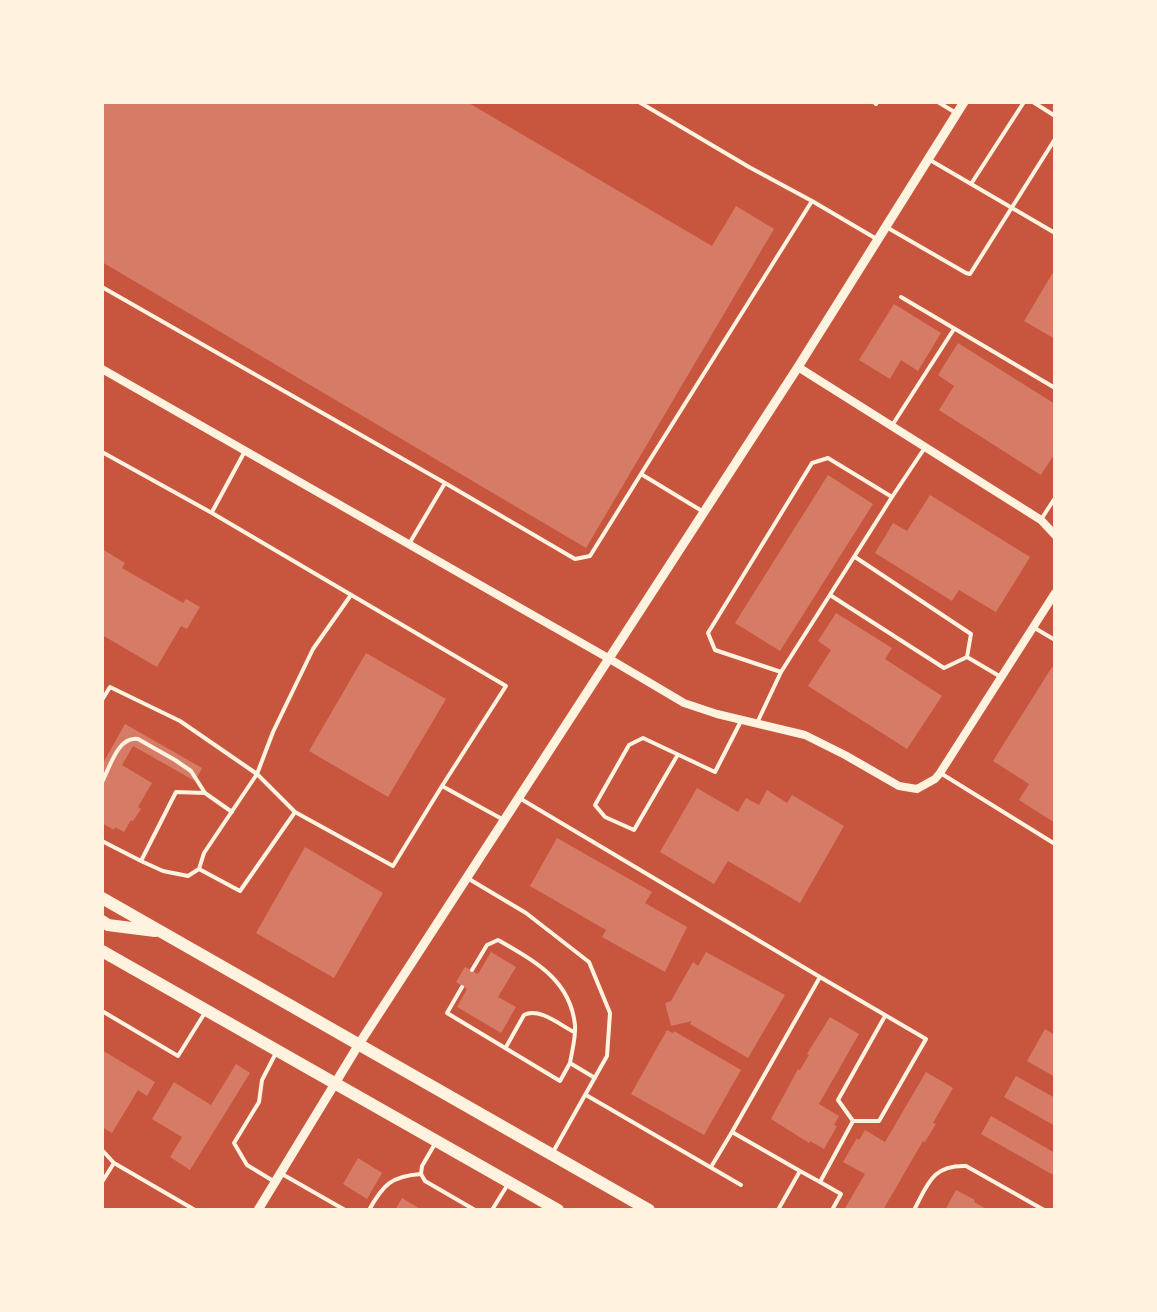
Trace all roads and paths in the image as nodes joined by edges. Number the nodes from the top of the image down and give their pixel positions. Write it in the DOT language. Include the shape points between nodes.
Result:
graph roads {
  1 [pos="639,102"];
  2 [pos="938,102"];
  3 [pos="964,102"];
  4 [pos="1024,102"];
  5 [pos="1033,102"];
  6 [pos="957,113"];
  7 [pos="1055,116"];
  8 [pos="1055,139"];
  9 [pos="928,159"];
  10 [pos="971,184"];
  11 [pos="812,201"];
  12 [pos="1011,207"];
  13 [pos="886,226"];
  14 [pos="1055,233"];
  15 [pos="877,239"];
  16 [pos="102,287"];
  17 [pos="901,297"];
  18 [pos="954,329"];
  19 [pos="798,367"];
  20 [pos="102,369"];
  21 [pos="1055,388"];
  22 [pos="891,426"];
  23 [pos="925,448"];
  24 [pos="245,451"];
  25 [pos="102,452"];
  26 [pos="641,474"];
  27 [pos="445,483"];
  28 [pos="892,497"];
  29 [pos="1055,498"];
  30 [pos="704,512"];
  31 [pos="212,513"];
  32 [pos="1041,520"];
  33 [pos="1055,535"];
  34 [pos="408,544"];
  35 [pos="855,557"];
  36 [pos="1055,593"];
  37 [pos="351,595"];
  38 [pos="830,595"];
  39 [pos="1033,627"];
  40 [pos="1055,640"];
  41 [pos="967,657"];
  42 [pos="608,658"];
  43 [pos="781,672"];
  44 [pos="1001,677"];
  45 [pos="102,684"];
  46 [pos="110,687"];
  47 [pos="102,700"];
  48 [pos="742,719"];
  49 [pos="757,723"];
  50 [pos="677,756"];
  51 [pos="940,773"];
  52 [pos="257,774"];
  53 [pos="102,782"];
  54 [pos="442,786"];
  55 [pos="205,793"];
  56 [pos="519,797"];
  57 [pos="232,812"];
  58 [pos="295,812"];
  59 [pos="504,820"];
  60 [pos="102,841"];
  61 [pos="1055,844"];
  62 [pos="141,861"];
  63 [pos="199,869"];
  64 [pos="467,877"];
  65 [pos="102,898"];
  66 [pos="102,921"];
  67 [pos="162,932"];
  68 [pos="102,951"];
  69 [pos="472,970"];
  70 [pos="820,977"];
  71 [pos="462,987"];
  72 [pos="206,1010"];
  73 [pos="102,1011"];
  74 [pos="886,1016"];
  75 [pos="574,1032"];
  76 [pos="359,1044"];
  77 [pos="505,1048"];
  78 [pos="278,1051"];
  79 [pos="570,1063"];
  80 [pos="595,1078"];
  81 [pos="335,1083"];
  82 [pos="586,1095"];
  83 [pos="853,1121"];
  84 [pos="732,1132"];
  85 [pos="437,1141"];
  86 [pos="102,1150"];
  87 [pos="552,1154"];
  88 [pos="114,1163"];
  89 [pos="711,1167"];
  90 [pos="800,1171"];
  91 [pos="421,1174"];
  92 [pos="278,1177"];
  93 [pos="102,1182"];
  94 [pos="509,1182"];
  95 [pos="820,1182"];
  96 [pos="741,1185"];
  97 [pos="195,1210"];
  98 [pos="258,1210"];
  99 [pos="345,1210"];
  100 [pos="369,1210"];
  101 [pos="475,1210"];
  102 [pos="492,1210"];
  103 [pos="558,1210"];
  104 [pos="649,1210"];
  105 [pos="778,1210"];
  106 [pos="832,1210"];
  107 [pos="914,1210"];
  108 [pos="1044,1210"];
  1 -- 11 [label="lane"];
  2 -- 6 [label="lane"];
  3 -- 6 [label="street"];
  4 -- 10 [label="lane"];
  5 -- 7 [label="lane"];
  6 -- 9 [label="street"];
  8 -- 12 [label="lane"];
  9 -- 10 [label="lane"];
  9 -- 13 [label="street"];
  10 -- 12 [label="lane"];
  11 -- 15 [label="lane"];
  11 -- 26 [label="lane"];
  12 -- 13 [label="lane" via="970,274"];
  12 -- 14 [label="lane"];
  13 -- 15 [label="street"];
  15 -- 19 [label="street"];
  16 -- 27 [label="lane"];
  17 -- 18 [label="lane"];
  18 -- 21 [label="lane"];
  18 -- 22 [label="lane"];
  19 -- 22 [label="street"];
  19 -- 30 [label="street"];
  20 -- 24 [label="street"];
  22 -- 23 [label="street"];
  23 -- 28 [label="lane"];
  23 -- 32 [label="street"];
  24 -- 31 [label="lane"];
  24 -- 34 [label="street"];
  25 -- 31 [label="lane"];
  26 -- 27 [label="lane" via="590,556 575,559"];
  26 -- 30 [label="lane"];
  27 -- 34 [label="lane"];
  28 -- 35 [label="lane"];
  28 -- 43 [label="lane" via="828,458 812,463 708,633 715,650"];
  29 -- 32 [label="lane"];
  30 -- 42 [label="street"];
  31 -- 37 [label="lane"];
  32 -- 33 [label="street"];
  34 -- 42 [label="street"];
  35 -- 38 [label="lane"];
  35 -- 41 [label="lane" via="971,634"];
  36 -- 39 [label="street"];
  37 -- 52 [label="lane" via="313,649"];
  37 -- 54 [label="lane" via="506,686"];
  38 -- 41 [label="lane" via="944,668"];
  38 -- 43 [label="lane"];
  39 -- 40 [label="lane"];
  39 -- 44 [label="street"];
  41 -- 44 [label="lane"];
  42 -- 48 [label="street" via="684,703"];
  42 -- 56 [label="street"];
  43 -- 49 [label="lane"];
  44 -- 51 [label="street"];
  45 -- 46 [label="lane"];
  46 -- 47 [label="lane"];
  46 -- 52 [label="lane" via="180,721"];
  48 -- 49 [label="street"];
  48 -- 50 [label="lane" via="715,772"];
  49 -- 51 [label="street" via="805,735 899,786 917,789"];
  50 -- 50 [label="lane" via="643,738 629,745 595,805 605,817 634,830"];
  51 -- 61 [label="lane"];
  52 -- 57 [label="lane"];
  52 -- 58 [label="lane"];
  53 -- 55 [label="lane" via="121,746 132,738 191,771"];
  54 -- 58 [label="lane" via="393,866"];
  54 -- 59 [label="lane"];
  55 -- 57 [label="lane"];
  55 -- 62 [label="lane" via="176,792"];
  56 -- 59 [label="street"];
  56 -- 70 [label="lane"];
  57 -- 63 [label="lane"];
  58 -- 63 [label="lane" via="240,891"];
  59 -- 64 [label="street"];
  60 -- 62 [label="lane"];
  62 -- 63 [label="lane" via="188,876"];
  64 -- 76 [label="street"];
  64 -- 80 [label="lane" via="526,913 589,962 610,1013 607,1056"];
  65 -- 67 [label="main road"];
  66 -- 67 [label="main road"];
  67 -- 76 [label="main road"];
  68 -- 72 [label="main road"];
  69 -- 75 [label="lane" via="487,945 498,940 527,957 552,975 569,999"];
  70 -- 74 [label="lane"];
  70 -- 84 [label="lane"];
  71 -- 77 [label="lane" via="447,1013"];
  72 -- 73 [label="lane" via="178,1056"];
  72 -- 78 [label="main road"];
  74 -- 83 [label="lane" via="838,1100"];
  74 -- 83 [label="lane" via="926,1039 879,1121"];
  75 -- 77 [label="lane" via="528,1012"];
  75 -- 79 [label="lane"];
  76 -- 81 [label="street"];
  76 -- 87 [label="main road"];
  77 -- 79 [label="lane" via="560,1081"];
  78 -- 81 [label="main road"];
  78 -- 92 [label="lane" via="262,1080 259,1102 234,1143 247,1165"];
  79 -- 80 [label="lane"];
  80 -- 82 [label="lane"];
  81 -- 85 [label="main road"];
  81 -- 92 [label="street"];
  82 -- 87 [label="lane"];
  82 -- 89 [label="lane"];
  83 -- 95 [label="lane"];
  84 -- 89 [label="lane"];
  84 -- 90 [label="lane"];
  85 -- 91 [label="lane"];
  85 -- 94 [label="main road"];
  86 -- 88 [label="lane"];
  87 -- 104 [label="main road"];
  88 -- 93 [label="lane"];
  88 -- 97 [label="lane"];
  89 -- 96 [label="lane"];
  90 -- 95 [label="lane"];
  90 -- 105 [label="lane"];
  91 -- 100 [label="lane" via="392,1180"];
  91 -- 101 [label="lane"];
  92 -- 98 [label="street"];
  92 -- 99 [label="lane"];
  94 -- 102 [label="lane"];
  94 -- 103 [label="main road"];
  95 -- 106 [label="lane" via="841,1194"];
  107 -- 108 [label="lane" via="932,1177 956,1166 966,1166"];
}
